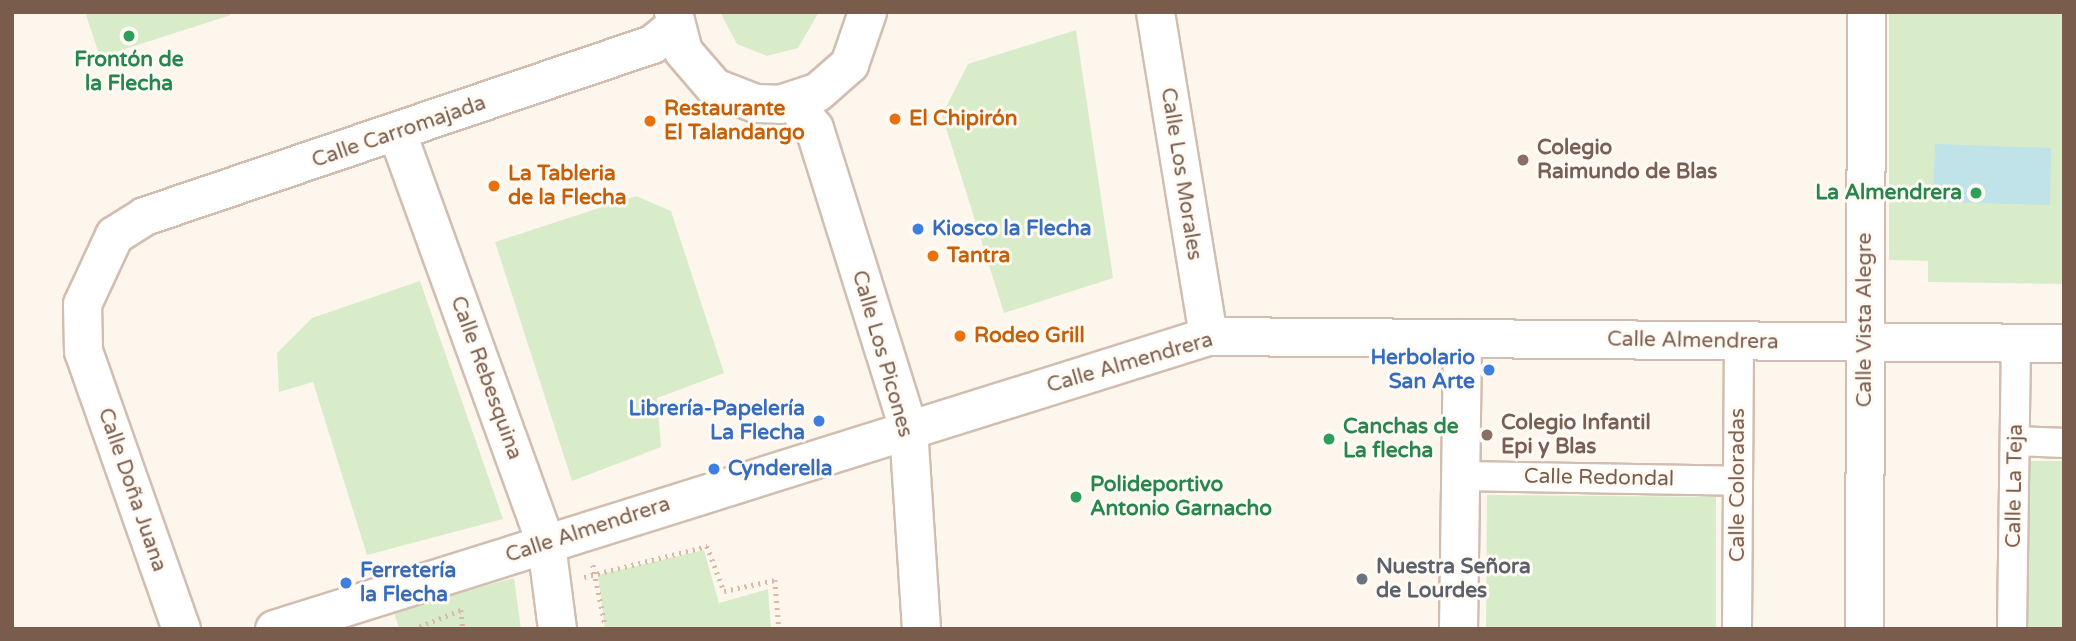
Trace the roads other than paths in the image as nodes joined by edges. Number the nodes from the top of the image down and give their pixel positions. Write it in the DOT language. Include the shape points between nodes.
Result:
graph roads {
  1 [pos="867,12"];
  2 [pos="1155,12"];
  3 [pos="1866,12"];
  4 [pos="670,33"];
  5 [pos="808,107"];
  6 [pos="397,132"];
  7 [pos="1208,337"];
  8 [pos="1462,338"];
  9 [pos="1738,341"];
  10 [pos="1865,342"];
  11 [pos="2016,343"];
  12 [pos="2064,343"];
  13 [pos="83,351"];
  14 [pos="908,428"];
  15 [pos="2016,441"];
  16 [pos="2064,443"];
  17 [pos="1460,476"];
  18 [pos="1738,481"];
  19 [pos="546,544"];
  20 [pos="181,629"];
  21 [pos="274,629"];
  22 [pos="557,629"];
  23 [pos="921,629"];
  24 [pos="1458,629"];
  25 [pos="1737,629"];
  26 [pos="1864,629"];
  27 [pos="2012,629"];
  1 -- 5 [label="street" via="849,64"];
  2 -- 7 [label="street, Calle Los Morales"];
  3 -- 10 [label="street, Calle Vista Alegre"];
  4 -- 5 [label="street" via="697,72 733,97"];
  4 -- 6 [label="street, Calle Carromajada"];
  5 -- 14 [label="street, Calle Los Picones"];
  6 -- 13 [label="street, Calle Carromajada" via="144,216 114,235 82,304"];
  6 -- 19 [label="street, Calle Rebesquina"];
  7 -- 8 [label="street, Calle Almendrera"];
  7 -- 14 [label="street, Calle Almendrera"];
  8 -- 9 [label="street, Calle Almendrera"];
  8 -- 17 [label="street"];
  9 -- 10 [label="street, Calle Almendrera"];
  9 -- 18 [label="street, Calle Coloradas"];
  10 -- 11 [label="street, Calle Almendrera"];
  10 -- 26 [label="street, Calle Vista Alegre"];
  11 -- 12 [label="street, Calle Almendrera"];
  11 -- 15 [label="street, Calle La Teja"];
  13 -- 20 [label="street, Calle Doña Juana"];
  14 -- 19 [label="street, Calle Almendrera"];
  14 -- 23 [label="street, Calle Los Picones"];
  15 -- 16 [label="street"];
  15 -- 27 [label="street, Calle La Teja"];
  17 -- 18 [label="street, Calle Redondal"];
  17 -- 24 [label="street"];
  18 -- 25 [label="street, Calle Coloradas"];
  19 -- 21 [label="street, Calle Almendrera"];
  19 -- 22 [label="street, Calle Rebesquina"];
}
